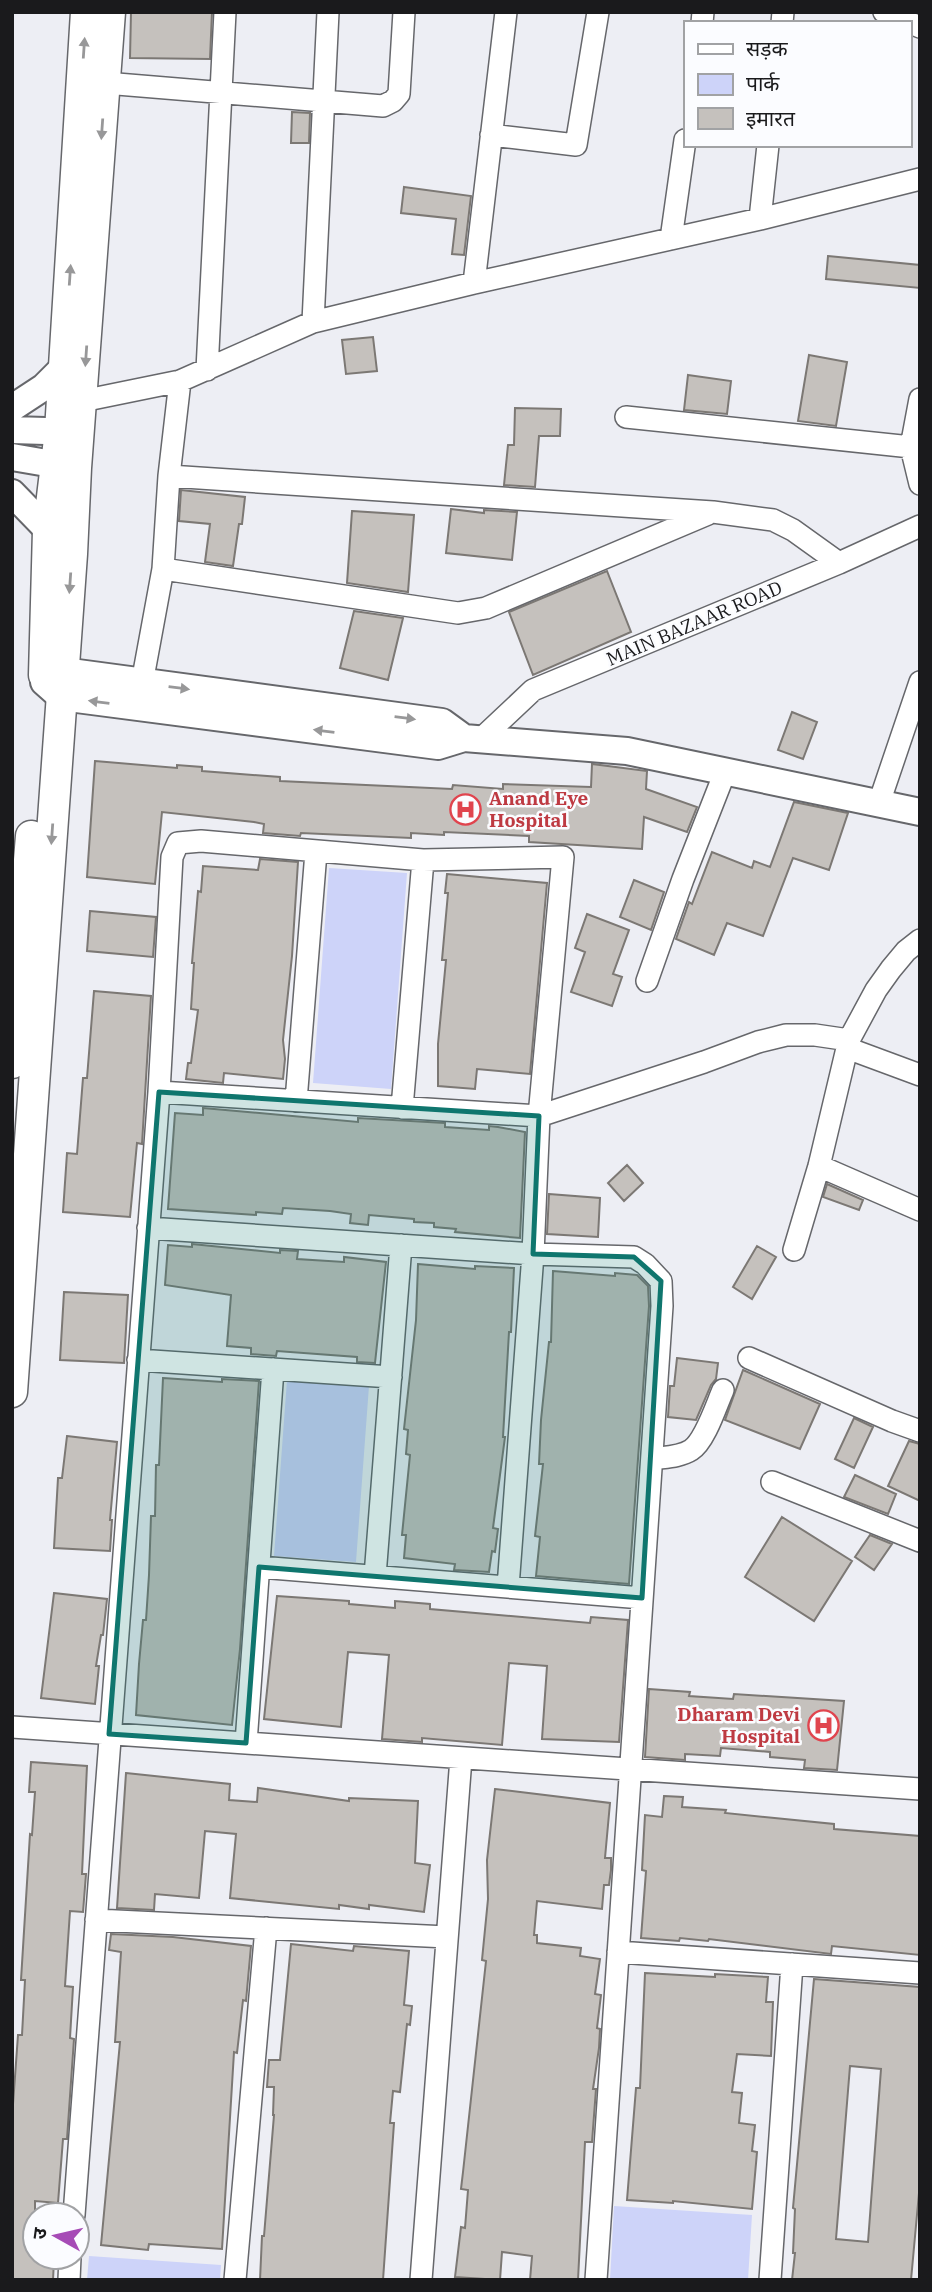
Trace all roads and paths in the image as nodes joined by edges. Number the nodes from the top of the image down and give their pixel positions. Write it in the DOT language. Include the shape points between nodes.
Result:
graph roads {
  1 [pos="86,12"];
  2 [pos="110,12"];
  3 [pos="225,12"];
  4 [pos="328,12"];
  5 [pos="404,12"];
  6 [pos="506,12"];
  7 [pos="598,12"];
  8 [pos="884,12"];
  9 [pos="906,21"];
  10 [pos="105,83"];
  11 [pos="223,94"];
  12 [pos="324,101"];
  13 [pos="491,135"];
  14 [pos="684,147"];
  15 [pos="768,147"];
  16 [pos="920,179"];
  17 [pos="760,219"];
  18 [pos="671,239"];
  19 [pos="474,283"];
  20 [pos="313,322"];
  21 [pos="64,367"];
  22 [pos="207,370"];
  23 [pos="180,381"];
  24 [pos="920,399"];
  25 [pos="82,401"];
  26 [pos="12,408"];
  27 [pos="626,417"];
  28 [pos="12,430"];
  29 [pos="70,432"];
  30 [pos="911,447"];
  31 [pos="12,457"];
  32 [pos="65,466"];
  33 [pos="169,476"];
  34 [pos="920,484"];
  35 [pos="12,493"];
  36 [pos="713,512"];
  37 [pos="920,526"];
  38 [pos="48,530"];
  39 [pos="839,563"];
  40 [pos="163,569"];
  41 [pos="920,682"];
  42 [pos="142,683"];
  43 [pos="56,684"];
  44 [pos="472,739"];
  45 [pos="725,772"];
  46 [pos="879,803"];
  47 [pos="920,812"];
  48 [pos="316,852"];
  49 [pos="423,860"];
  50 [pos="920,940"];
  51 [pos="647,981"];
  52 [pos="848,1044"];
  53 [pos="12,1063"];
  54 [pos="920,1075"];
  55 [pos="159,1092"];
  56 [pos="296,1101"];
  57 [pos="402,1108"];
  58 [pos="539,1116"];
  59 [pos="819,1166"];
  60 [pos="920,1210"];
  61 [pos="148,1228"];
  62 [pos="401,1245"];
  63 [pos="794,1250"];
  64 [pos="533,1254"];
  65 [pos="749,1358"];
  66 [pos="138,1360"];
  67 [pos="273,1369"];
  68 [pos="391,1377"];
  69 [pos="723,1390"];
  70 [pos="12,1392"];
  71 [pos="920,1431"];
  72 [pos="652,1459"];
  73 [pos="772,1482"];
  74 [pos="920,1541"];
  75 [pos="259,1567"];
  76 [pos="375,1576"];
  77 [pos="508,1587"];
  78 [pos="642,1598"];
  79 [pos="12,1727"];
  80 [pos="109,1734"];
  81 [pos="246,1743"];
  82 [pos="461,1758"];
  83 [pos="630,1769"];
  84 [pos="920,1789"];
  85 [pos="96,1920"];
  86 [pos="266,1928"];
  87 [pos="447,1937"];
  88 [pos="618,1952"];
  89 [pos="792,1964"];
  90 [pos="920,1973"];
  91 [pos="75,2201"];
  92 [pos="235,2280"];
  93 [pos="421,2280"];
  94 [pos="596,2280"];
  95 [pos="770,2280"];
  21 -- 1 [label="main road, one-way"];
  2 -- 10 [label="main road"];
  3 -- 11 [label="street"];
  4 -- 12 [label="street"];
  5 -- 12 [label="street" via="399,94 393,101 383,106"];
  6 -- 13 [label="street"];
  7 -- 13 [label="street" via="576,145"];
  8 -- 9 [label="street"];
  10 -- 11 [label="street"];
  10 -- 25 [label="main road, one-way"];
  11 -- 12 [label="street"];
  11 -- 22 [label="street"];
  12 -- 20 [label="street"];
  13 -- 19 [label="street"];
  14 -- 18 [label="street"];
  15 -- 17 [label="street"];
  16 -- 17 [label="street"];
  17 -- 18 [label="street"];
  18 -- 19 [label="street"];
  19 -- 20 [label="street"];
  20 -- 22 [label="street"];
  21 -- 26 [label="street"];
  21 -- 29 [label="main road"];
  22 -- 23 [label="street"];
  23 -- 25 [label="street"];
  23 -- 33 [label="street"];
  24 -- 30 [label="street"];
  25 -- 29 [label="main road"];
  27 -- 30 [label="street"];
  28 -- 29 [label="street"];
  29 -- 32 [label="main road"];
  30 -- 34 [label="street"];
  31 -- 32 [label="street"];
  32 -- 38 [label="main road"];
  32 -- 43 [label="main road, one-way"];
  33 -- 36 [label="street"];
  33 -- 40 [label="street"];
  35 -- 38 [label="street"];
  36 -- 39 [label="street" via="773,520"];
  36 -- 40 [label="street" via="486,608 458,612"];
  37 -- 39 [label="street, MAIN BAZAAR ROAD"];
  38 -- 43 [label="main road"];
  39 -- 44 [label="street, MAIN BAZAAR ROAD" via="533,690"];
  40 -- 42 [label="street"];
  41 -- 46 [label="street"];
  42 -- 43 [label="street"];
  42 -- 44 [label="street, one-way" via="442,723"];
  44 -- 43 [label="street, one-way" via="438,746"];
  43 -- 53 [label="main road"];
  43 -- 70 [label="main road, one-way"];
  44 -- 45 [label="street" via="627,751"];
  45 -- 46 [label="street"];
  45 -- 51 [label="street"];
  46 -- 47 [label="street"];
  48 -- 49 [label="street"];
  48 -- 55 [label="street" via="178,843 172,857"];
  48 -- 56 [label="street"];
  49 -- 57 [label="street"];
  49 -- 58 [label="street" via="563,857"];
  50 -- 52 [label="street" via="876,990"];
  52 -- 54 [label="street"];
  52 -- 58 [label="street" via="815,1035 786,1035"];
  52 -- 59 [label="street"];
  55 -- 56 [label="street"];
  55 -- 61 [label="street"];
  56 -- 57 [label="street"];
  57 -- 58 [label="street"];
  58 -- 64 [label="street"];
  59 -- 60 [label="street"];
  59 -- 63 [label="street"];
  61 -- 62 [label="street"];
  61 -- 66 [label="street"];
  62 -- 64 [label="street"];
  62 -- 68 [label="street"];
  64 -- 72 [label="street" via="634,1257 661,1280"];
  64 -- 77 [label="street"];
  65 -- 71 [label="street"];
  66 -- 67 [label="street"];
  66 -- 80 [label="street"];
  67 -- 68 [label="street"];
  67 -- 75 [label="street"];
  68 -- 76 [label="street"];
  69 -- 72 [label="street" via="692,1450"];
  72 -- 78 [label="street"];
  73 -- 74 [label="street"];
  75 -- 76 [label="street"];
  75 -- 81 [label="street"];
  76 -- 77 [label="street"];
  77 -- 78 [label="street"];
  78 -- 83 [label="street"];
  79 -- 80 [label="street"];
  80 -- 81 [label="street"];
  80 -- 85 [label="street"];
  81 -- 82 [label="street"];
  82 -- 83 [label="street"];
  82 -- 87 [label="street"];
  83 -- 84 [label="street"];
  83 -- 88 [label="street"];
  85 -- 86 [label="street"];
  85 -- 91 [label="street"];
  86 -- 87 [label="street"];
  86 -- 92 [label="street"];
  87 -- 93 [label="street"];
  88 -- 89 [label="street"];
  88 -- 94 [label="street"];
  89 -- 90 [label="street"];
  89 -- 95 [label="street"];
}
